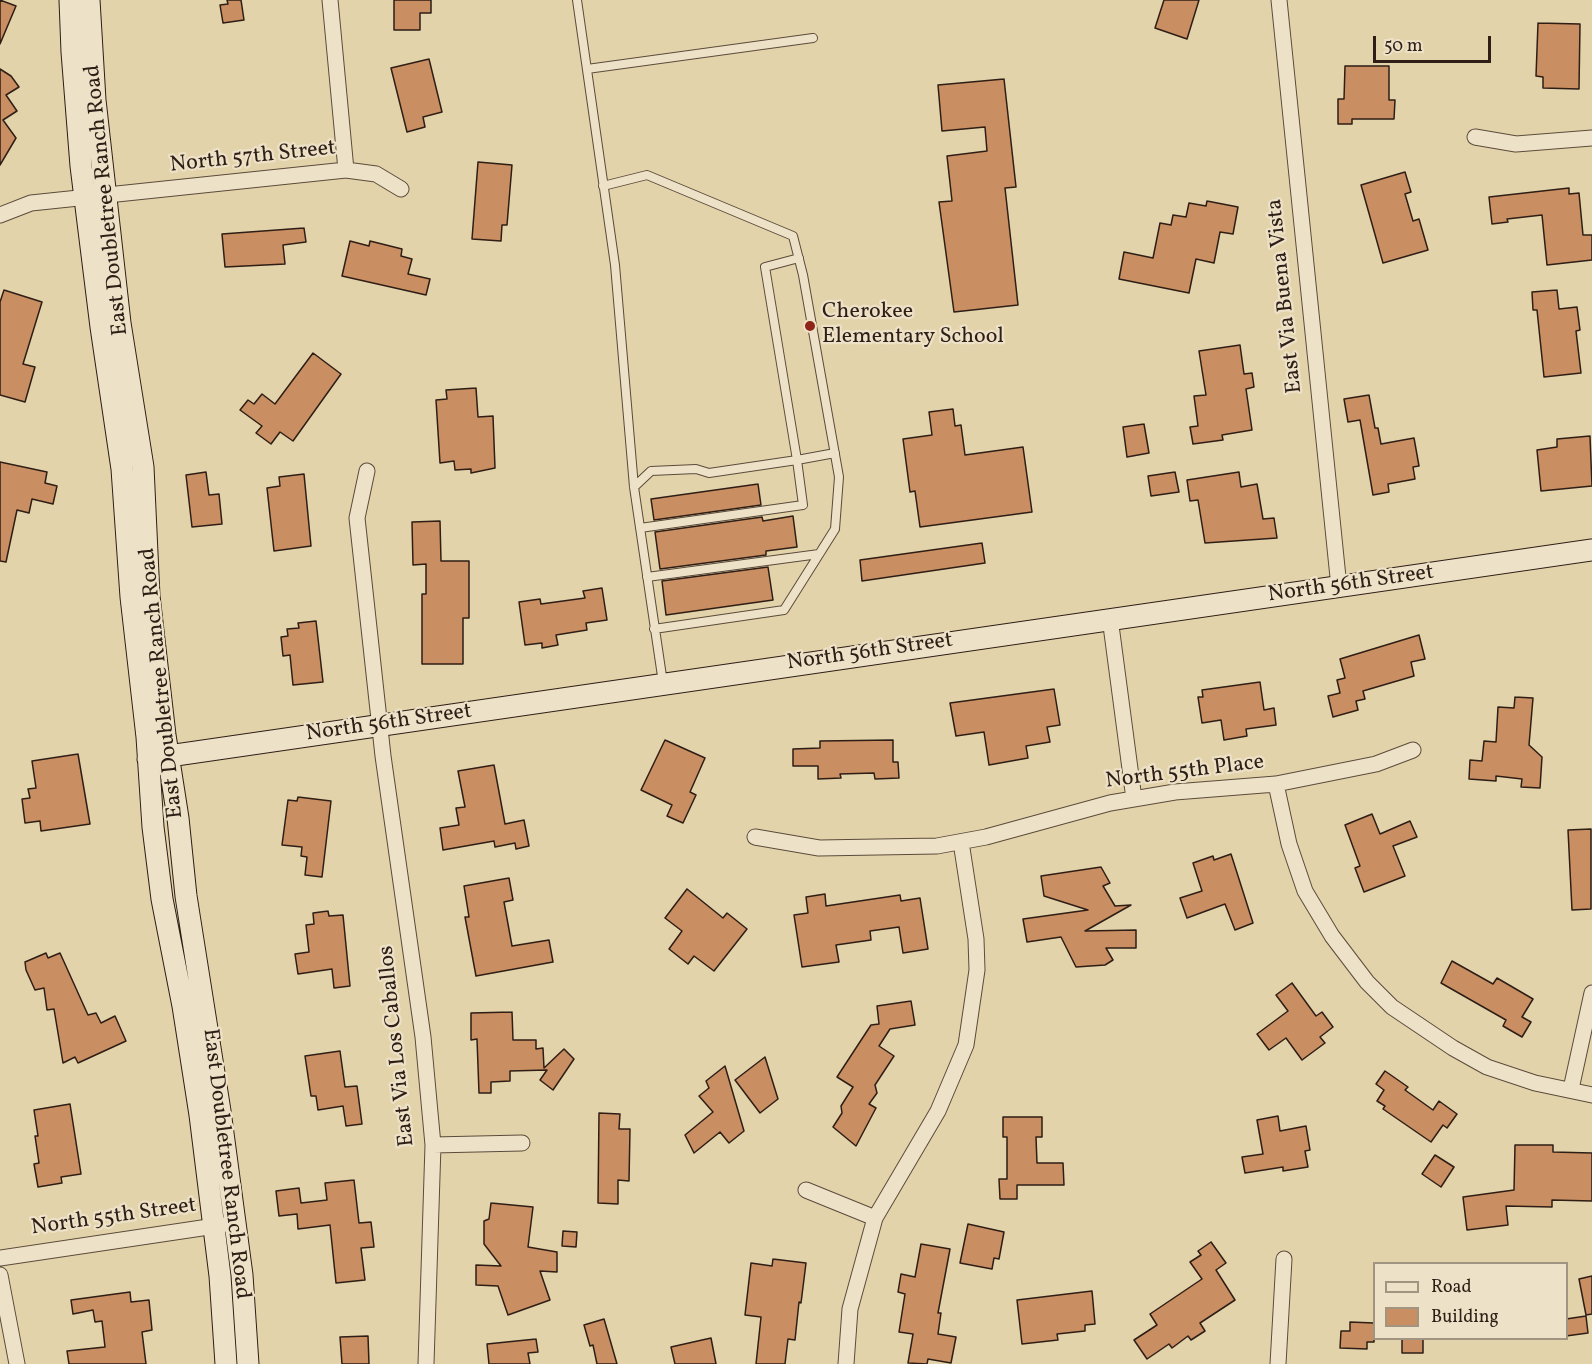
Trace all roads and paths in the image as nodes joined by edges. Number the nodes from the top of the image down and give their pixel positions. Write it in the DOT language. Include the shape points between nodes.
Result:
graph roads {
  1 [pos="70,0"];
  2 [pos="89,0"];
  3 [pos="330,0"];
  4 [pos="577,0"];
  5 [pos="1279,0"];
  6 [pos="81,33"];
  7 [pos="813,38"];
  8 [pos="587,69"];
  9 [pos="1475,137"];
  10 [pos="1592,138"];
  11 [pos="346,170"];
  12 [pos="603,186"];
  13 [pos="401,189"];
  14 [pos="95,197"];
  15 [pos="0,215"];
  16 [pos="799,258"];
  17 [pos="835,453"];
  18 [pos="797,460"];
  19 [pos="367,471"];
  20 [pos="634,487"];
  21 [pos="640,528"];
  22 [pos="1592,550"];
  23 [pos="819,554"];
  24 [pos="647,577"];
  25 [pos="1339,587"];
  26 [pos="1110,618"];
  27 [pos="654,629"];
  28 [pos="663,684"];
  29 [pos="379,725"];
  30 [pos="1413,750"];
  31 [pos="158,758"];
  32 [pos="1276,784"];
  33 [pos="1134,799"];
  34 [pos="755,837"];
  35 [pos="961,842"];
  36 [pos="1592,993"];
  37 [pos="1571,1089"];
  38 [pos="1592,1095"];
  39 [pos="522,1143"];
  40 [pos="433,1145"];
  41 [pos="806,1190"];
  42 [pos="875,1218"];
  43 [pos="234,1223"];
  44 [pos="212,1226"];
  45 [pos="0,1258"];
  46 [pos="1284,1259"];
  47 [pos="0,1275"];
  48 [pos="17,1364"];
  49 [pos="226,1364"];
  50 [pos="248,1364"];
  51 [pos="426,1364"];
  52 [pos="846,1364"];
  53 [pos="1278,1364"];
  1 -- 6 [label="main road, East Doubletree Ranch Road"];
  2 -- 6 [label="main road, East Doubletree Ranch Road"];
  3 -- 11 [label="street"];
  4 -- 8 [label="lane"];
  5 -- 25 [label="street, East Via Buena Vista"];
  6 -- 14 [label="main road, East Doubletree Ranch Road"];
  7 -- 8 [label="lane"];
  8 -- 12 [label="lane"];
  9 -- 10 [label="street" via="1516,144"];
  11 -- 13 [label="street, North 57th Street" via="376,174"];
  11 -- 14 [label="street, North 57th Street"];
  12 -- 16 [label="lane" via="647,175 793,236"];
  12 -- 20 [label="lane" via="621,322"];
  14 -- 15 [label="street, North 57th Street" via="31,203"];
  14 -- 31 [label="main road, East Doubletree Ranch Road" via="143,467"];
  16 -- 17 [label="lane"];
  16 -- 18 [label="lane" via="765,267"];
  17 -- 18 [label="lane"];
  17 -- 23 [label="lane" via="839,477 835,529"];
  18 -- 20 [label="lane" via="708,473 696,469 651,471"];
  18 -- 21 [label="lane" via="803,505"];
  19 -- 29 [label="street, East Via Los Caballos" via="357,518"];
  20 -- 21 [label="lane"];
  21 -- 24 [label="lane"];
  22 -- 25 [label="main road, North 56th Street"];
  23 -- 24 [label="lane"];
  23 -- 27 [label="lane" via="784,610"];
  24 -- 27 [label="lane"];
  25 -- 26 [label="main road, North 56th Street"];
  26 -- 28 [label="main road, North 56th Street"];
  26 -- 33 [label="street"];
  27 -- 28 [label="lane"];
  28 -- 29 [label="main road, North 56th Street"];
  29 -- 31 [label="main road, North 56th Street"];
  29 -- 40 [label="street, East Via Los Caballos" via="423,1037"];
  30 -- 32 [label="street, North 55th Place" via="1376,764"];
  31 -- 43 [label="main road, East Doubletree Ranch Road"];
  31 -- 44 [label="main road, East Doubletree Ranch Road" via="153,827 197,1092"];
  32 -- 33 [label="street, North 55th Place"];
  32 -- 37 [label="street" via="1289,844 1305,891 1332,936 1367,982 1392,1006 1487,1067 1535,1083"];
  33 -- 35 [label="street, North 55th Place"];
  34 -- 35 [label="street, North 55th Place" via="830,848 903,848"];
  35 -- 42 [label="street" via="977,970 966,1045 938,1111"];
  36 -- 37 [label="street"];
  37 -- 38 [label="street"];
  39 -- 40 [label="street"];
  40 -- 51 [label="street, East Via Los Caballos"];
  41 -- 42 [label="street"];
  42 -- 52 [label="street" via="850,1310"];
  43 -- 44 [label="street, North 55th Street"];
  43 -- 50 [label="main road, East Doubletree Ranch Road"];
  44 -- 45 [label="street, North 55th Street"];
  44 -- 49 [label="main road, East Doubletree Ranch Road"];
  46 -- 53 [label="street"];
  47 -- 48 [label="street"];
}
